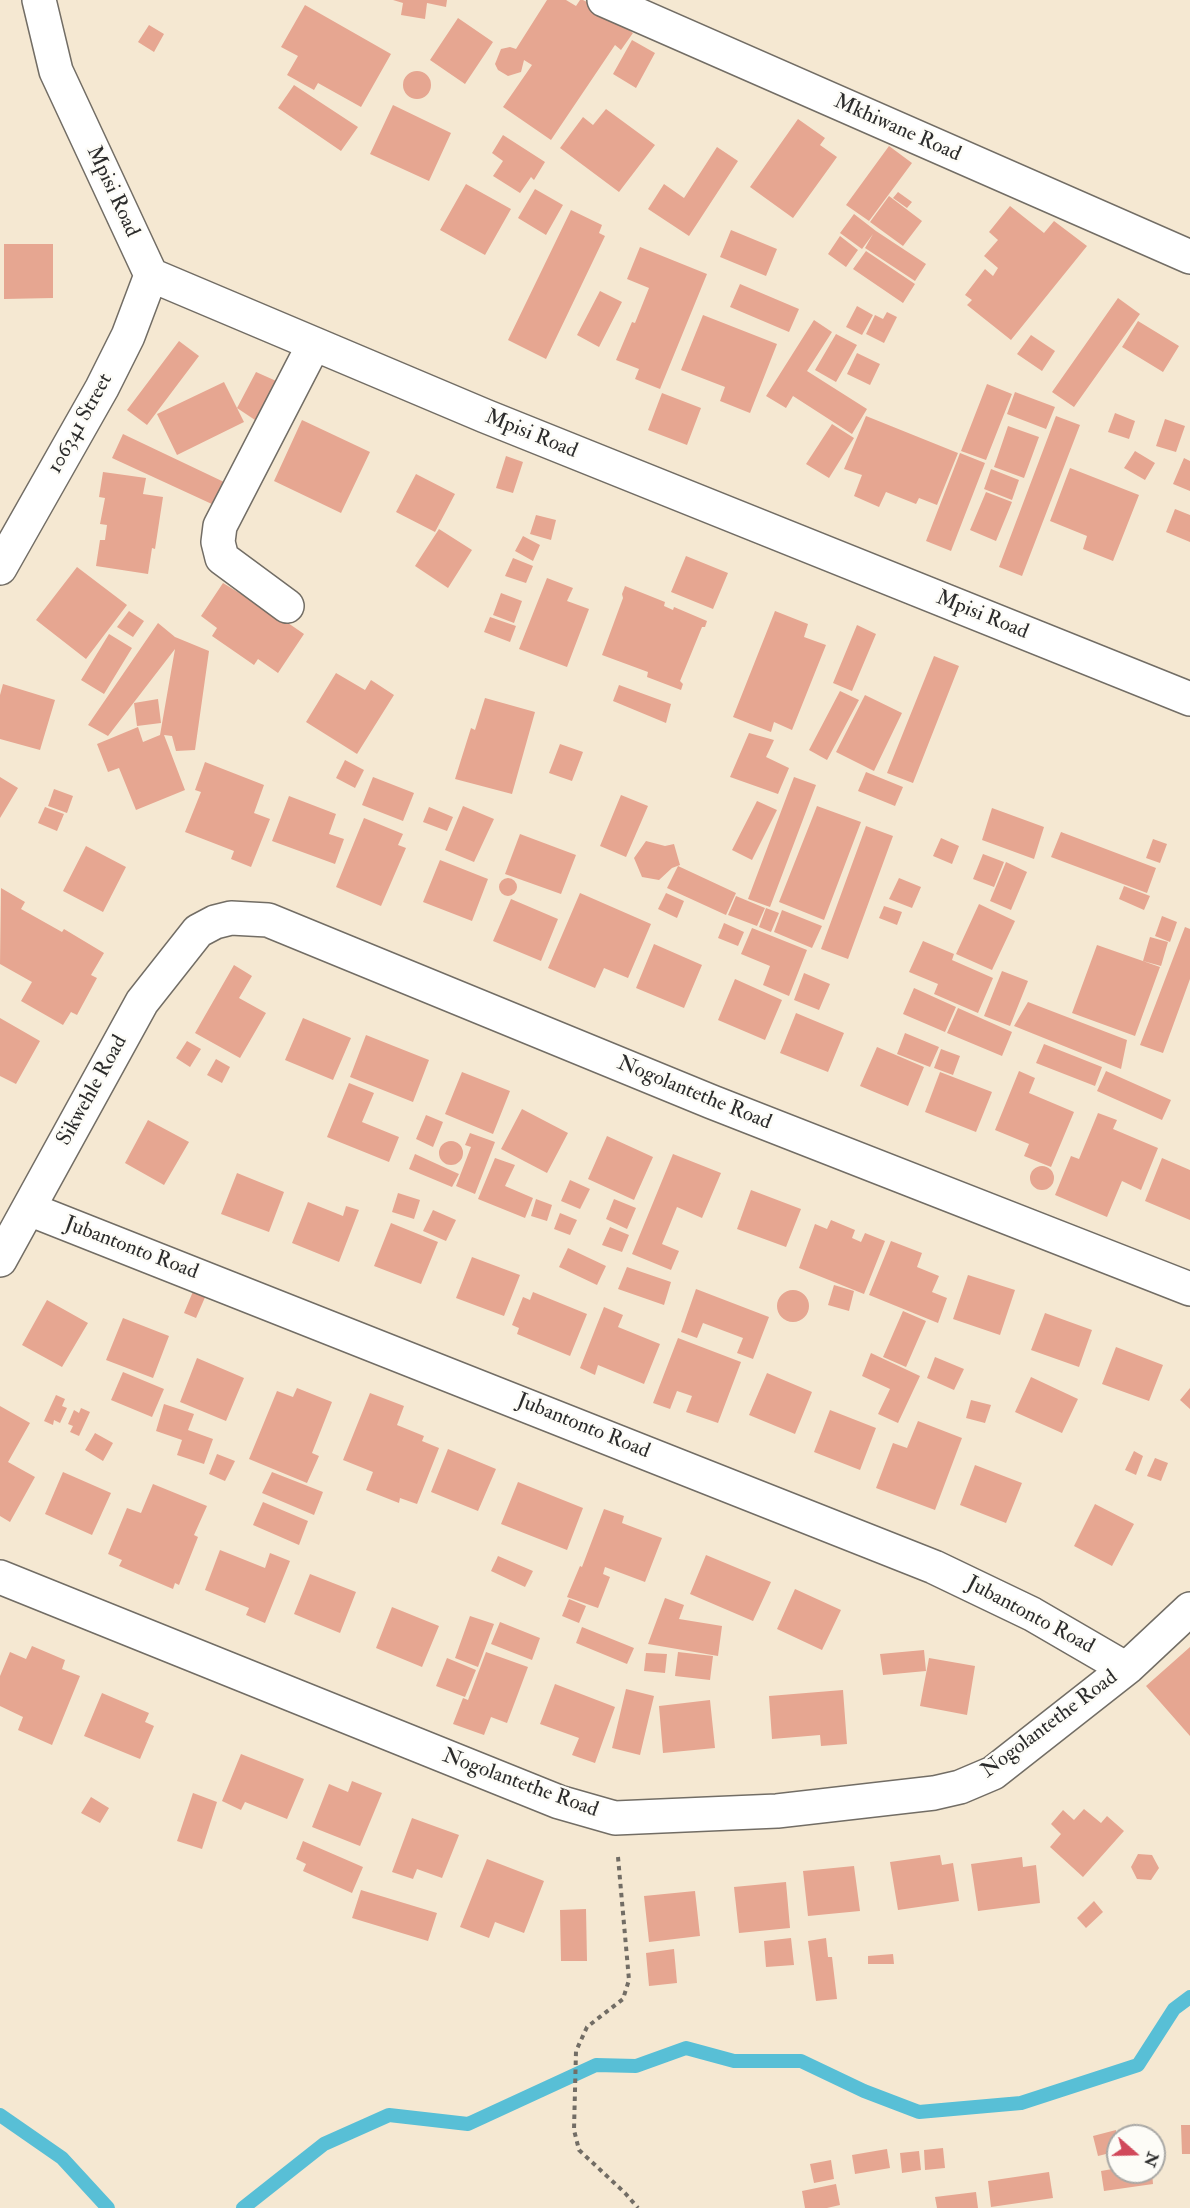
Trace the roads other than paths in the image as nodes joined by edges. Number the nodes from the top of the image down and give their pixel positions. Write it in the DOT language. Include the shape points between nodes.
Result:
graph roads {
  1 [pos="39,0"];
  2 [pos="604,0"];
  3 [pos="1190,257"];
  4 [pos="151,275"];
  5 [pos="314,344"];
  6 [pos="0,568"];
  7 [pos="287,606"];
  8 [pos="1190,699"];
  9 [pos="198,931"];
  10 [pos="29,1209"];
  11 [pos="0,1260"];
  12 [pos="1190,1289"];
  13 [pos="0,1577"];
  14 [pos="1190,1609"];
  15 [pos="1128,1667"];
  1 -- 4 [label="street, Mpisi Road" via="56,71"];
  2 -- 3 [label="street, Mkhiwane Road"];
  4 -- 5 [label="street, Mpisi Road"];
  4 -- 6 [label="street, 106341 Street" via="128,336 102,388"];
  5 -- 7 [label="street" via="220,526 218,542 222,558"];
  5 -- 8 [label="street, Mpisi Road" via="496,421"];
  9 -- 10 [label="street, Sikwehle Road" via="142,1002"];
  9 -- 12 [label="street, Nogolantethe Road" via="231,918 268,920 712,1102"];
  10 -- 11 [label="street, Sikwehle Road"];
  10 -- 15 [label="street, Jubantonto Road" via="934,1566"];
  13 -- 15 [label="street, Nogolantethe Road" via="559,1802 615,1818 777,1811 960,1787 993,1773"];
  14 -- 15 [label="street, Nogolantethe Road"];
}
